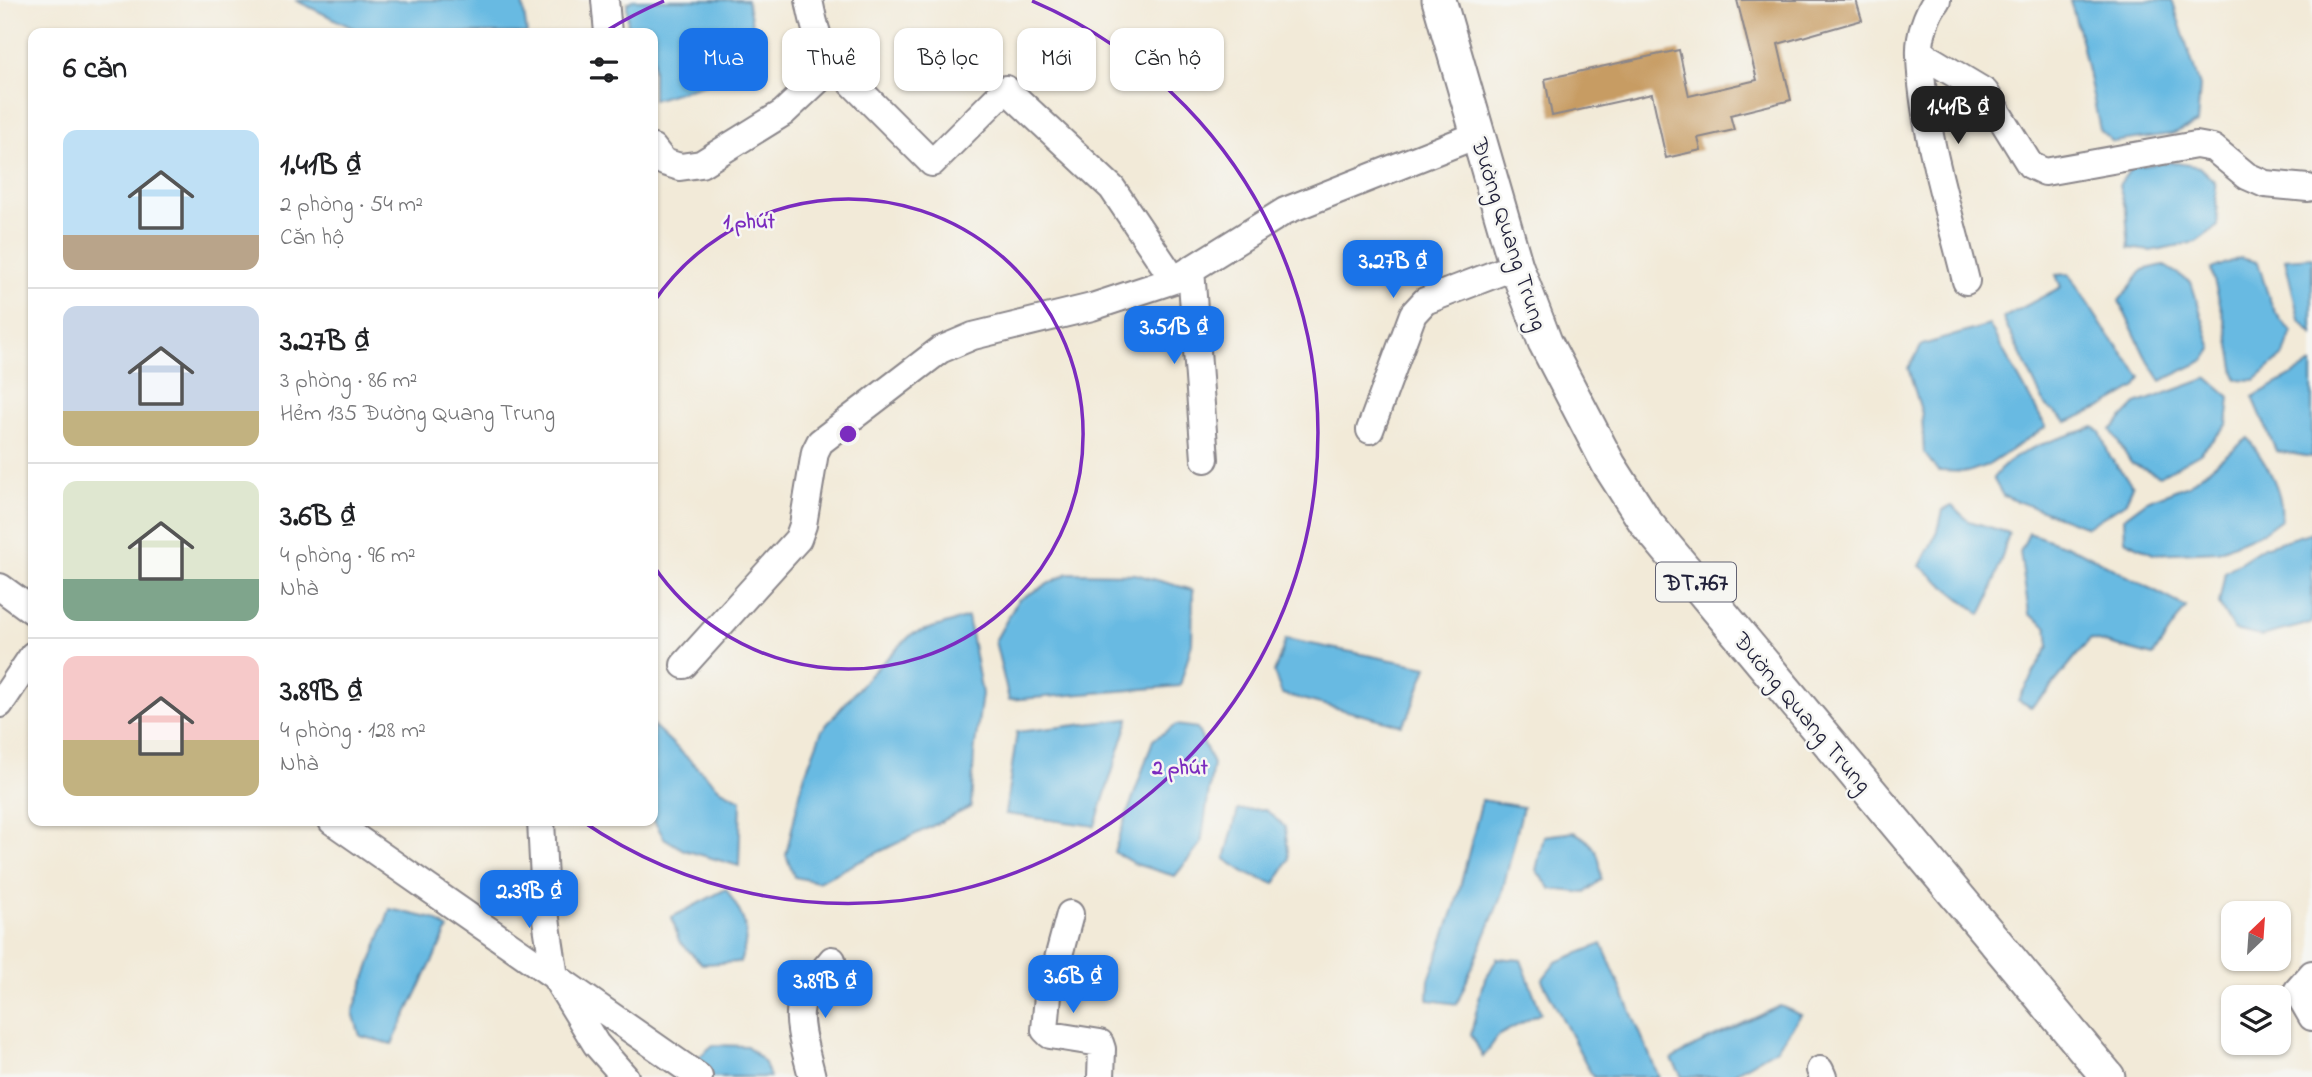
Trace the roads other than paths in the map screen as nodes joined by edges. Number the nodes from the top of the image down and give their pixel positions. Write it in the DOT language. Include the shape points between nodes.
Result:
graph roads {
  1 [pos="605,0"];
  2 [pos="809,0"];
  3 [pos="1440,0"];
  4 [pos="1937,0"];
  5 [pos="608,28"];
  6 [pos="815,28"];
  7 [pos="1920,53"];
  8 [pos="806,91"];
  9 [pos="860,91"];
  10 [pos="1477,135"];
  11 [pos="658,154"];
  12 [pos="2308,188"];
  13 [pos="1517,266"];
  14 [pos="1182,275"];
  15 [pos="1966,281"];
  16 [pos="1370,430"];
  17 [pos="1205,459"];
  18 [pos="0,587"];
  19 [pos="28,607"];
  20 [pos="28,662"];
  21 [pos="684,665"];
  22 [pos="0,704"];
  23 [pos="339,826"];
  24 [pos="541,826"];
  25 [pos="1070,914"];
  26 [pos="832,960"];
  27 [pos="2312,974"];
  28 [pos="555,977"];
  29 [pos="2312,1017"];
  30 [pos="625,1077"];
  31 [pos="699,1077"];
  32 [pos="812,1077"];
  33 [pos="1101,1077"];
  34 [pos="2108,1077"];
  1 -- 5 [label="street"];
  2 -- 6 [label="street"];
  3 -- 10 [label="main road, Đường Quang Trung / ĐT.767"];
  4 -- 7 [label="street" via="1928,13"];
  7 -- 12 [label="street" via="1985,92 2037,170 2196,145 2213,148 2247,176 2265,184"];
  7 -- 15 [label="street" via="1928,121"];
  8 -- 11 [label="street" via="783,113 701,164 680,167 664,162"];
  9 -- 14 [label="street" via="932,163 1006,89 1112,188"];
  10 -- 13 [label="main road, Đường Quang Trung / ĐT.767"];
  10 -- 14 [label="street" via="1285,211"];
  13 -- 16 [label="street" via="1418,307"];
  13 -- 34 [label="main road, Đường Quang Trung / ĐT.767" via="1545,342 1609,465 1646,523"];
  14 -- 17 [label="street"];
  14 -- 21 [label="street" via="1092,307 973,336 940,350 826,435 815,452 798,539"];
  18 -- 19 [label="street"];
  20 -- 22 [label="street"];
  23 -- 28 [label="street"];
  24 -- 28 [label="street" via="546,919"];
  25 -- 33 [label="street" via="1048,996 1045,1030 1050,1035 1100,1043"];
  26 -- 32 [label="street" via="800,1007"];
  27 -- 29 [label="street" via="2297,991"];
  28 -- 30 [label="street" via="596,1044"];
  28 -- 31 [label="street"];
}
